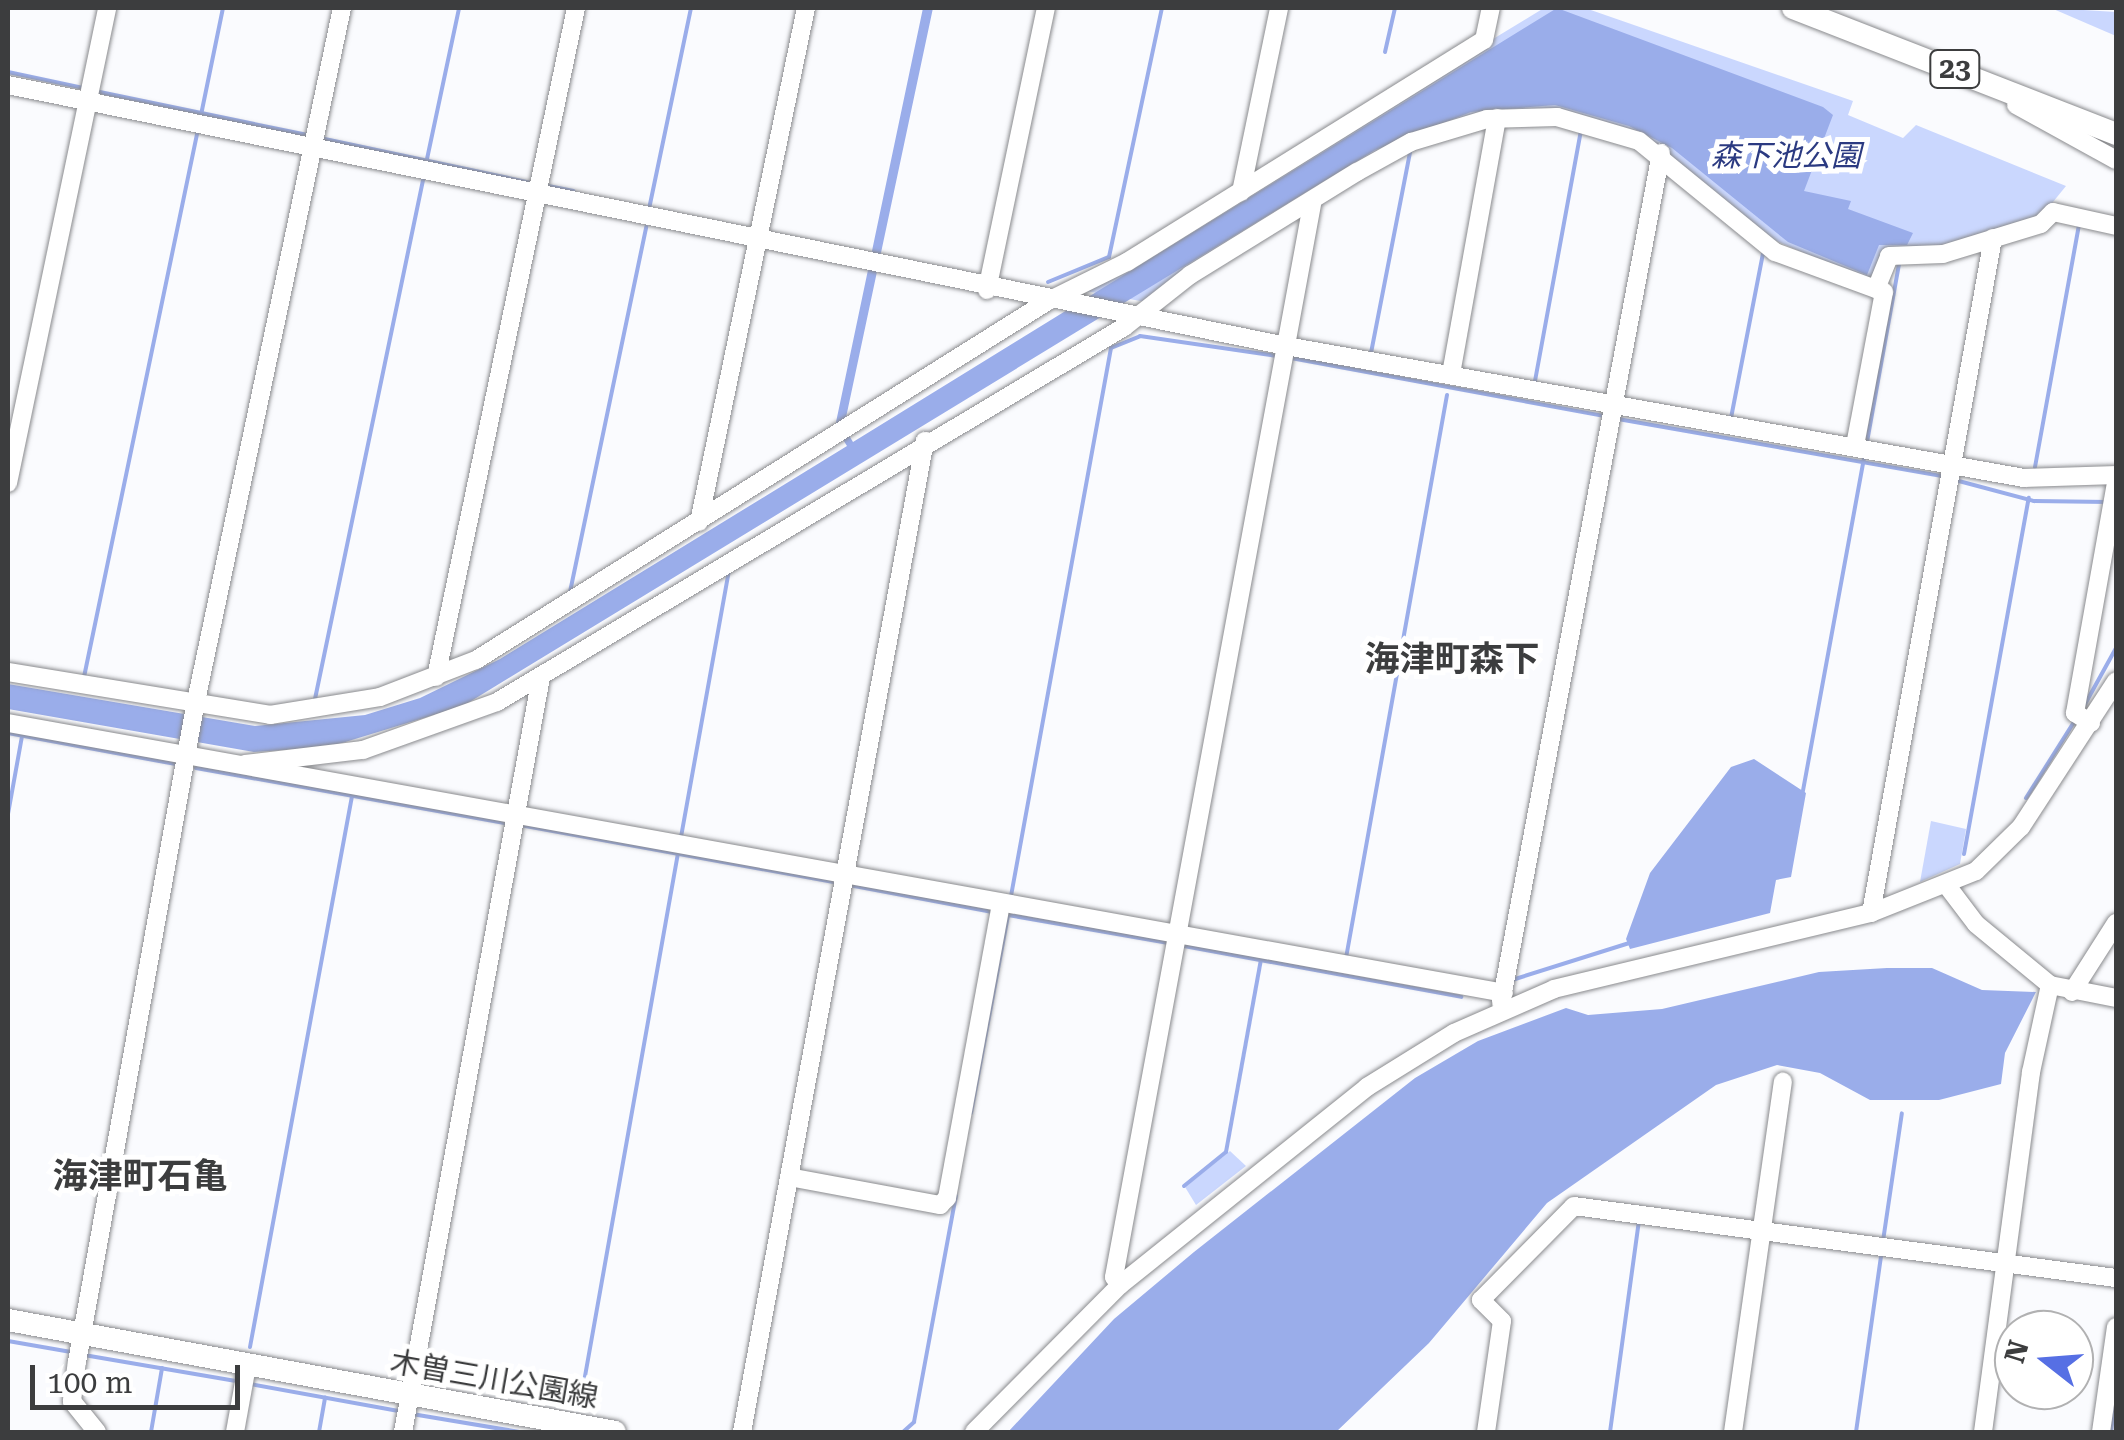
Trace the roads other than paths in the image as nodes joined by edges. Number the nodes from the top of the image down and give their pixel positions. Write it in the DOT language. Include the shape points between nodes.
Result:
graph roads {
  1 [pos="106,8"];
  2 [pos="342,8"];
  3 [pos="576,8"];
  4 [pos="806,8"];
  5 [pos="1046,8"];
  6 [pos="1279,8"];
  7 [pos="1491,8"];
  8 [pos="1793,8"];
  9 [pos="1953,68"];
  10 [pos="8,85"];
  11 [pos="87,102"];
  12 [pos="1497,118"];
  13 [pos="2116,134"];
  14 [pos="312,148"];
  15 [pos="1660,153"];
  16 [pos="2116,160"];
  17 [pos="1241,192"];
  18 [pos="536,195"];
  19 [pos="1312,204"];
  20 [pos="2116,226"];
  21 [pos="1993,238"];
  22 [pos="757,242"];
  23 [pos="1876,288"];
  24 [pos="987,290"];
  25 [pos="1052,302"];
  26 [pos="1135,317"];
  27 [pos="1286,346"];
  28 [pos="1451,374"];
  29 [pos="1612,404"];
  30 [pos="925,441"];
  31 [pos="1861,448"];
  32 [pos="1952,466"];
  33 [pos="2116,479"];
  34 [pos="8,483"];
  35 [pos="698,522"];
  36 [pos="8,672"];
  37 [pos="542,677"];
  38 [pos="436,678"];
  39 [pos="2116,680"];
  40 [pos="195,709"];
  41 [pos="8,723"];
  42 [pos="2091,723"];
  43 [pos="189,752"];
  44 [pos="245,764"];
  45 [pos="516,815"];
  46 [pos="845,874"];
  47 [pos="1948,887"];
  48 [pos="1001,903"];
  49 [pos="1871,913"];
  50 [pos="2116,923"];
  51 [pos="1177,933"];
  52 [pos="2050,985"];
  53 [pos="1504,992"];
  54 [pos="2072,992"];
  55 [pos="2116,998"];
  56 [pos="1498,1013"];
  57 [pos="1783,1082"];
  58 [pos="789,1177"];
  59 [pos="1762,1232"];
  60 [pos="2007,1264"];
  61 [pos="2116,1278"];
  62 [pos="1120,1285"];
  63 [pos="8,1320"];
  64 [pos="2116,1327"];
  65 [pos="83,1336"];
  66 [pos="247,1366"];
  67 [pos="411,1395"];
  68 [pos="574,1429"];
  69 [pos="96,1432"];
  70 [pos="235,1432"];
  71 [pos="404,1432"];
  72 [pos="615,1432"];
  73 [pos="742,1432"];
  74 [pos="974,1432"];
  75 [pos="1486,1432"];
  76 [pos="1733,1432"];
  77 [pos="1983,1432"];
  78 [pos="2101,1432"];
  1 -- 11 [label="street"];
  2 -- 14 [label="street"];
  3 -- 18 [label="street"];
  4 -- 22 [label="street"];
  5 -- 24 [label="street"];
  6 -- 17 [label="street"];
  7 -- 17 [label="street" via="1484,40"];
  8 -- 9 [label="main road, 23"];
  9 -- 13 [label="main road, 23"];
  9 -- 16 [label="street"];
  10 -- 11 [label="street"];
  11 -- 14 [label="street"];
  11 -- 34 [label="street"];
  12 -- 15 [label="street" via="1584,123"];
  12 -- 19 [label="street" via="1411,142"];
  12 -- 28 [label="street"];
  14 -- 18 [label="street"];
  14 -- 40 [label="street"];
  15 -- 23 [label="street" via="1776,252"];
  15 -- 29 [label="street"];
  17 -- 25 [label="street"];
  18 -- 22 [label="street"];
  18 -- 38 [label="street"];
  19 -- 26 [label="street" via="1190,275"];
  19 -- 27 [label="street"];
  20 -- 21 [label="street" via="2053,212 2041,224"];
  21 -- 23 [label="street" via="1943,254 1889,256"];
  21 -- 32 [label="street"];
  22 -- 24 [label="street"];
  22 -- 35 [label="street"];
  23 -- 31 [label="street" via="1884,292"];
  24 -- 25 [label="street"];
  25 -- 26 [label="street"];
  25 -- 35 [label="street"];
  26 -- 27 [label="street"];
  26 -- 30 [label="street"];
  27 -- 28 [label="street"];
  27 -- 51 [label="street"];
  28 -- 29 [label="street"];
  29 -- 31 [label="street"];
  29 -- 53 [label="street"];
  30 -- 37 [label="street"];
  30 -- 46 [label="street"];
  31 -- 32 [label="street"];
  32 -- 33 [label="street" via="2049,481"];
  32 -- 49 [label="street"];
  33 -- 42 [label="street" via="2074,713"];
  35 -- 38 [label="street"];
  36 -- 40 [label="street"];
  37 -- 44 [label="street" via="423,735 340,754"];
  37 -- 45 [label="street"];
  38 -- 40 [label="street" via="306,713"];
  39 -- 42 [label="street"];
  40 -- 43 [label="street"];
  41 -- 43 [label="street"];
  42 -- 47 [label="street" via="2001,852"];
  43 -- 44 [label="street"];
  43 -- 65 [label="street"];
  44 -- 45 [label="street"];
  45 -- 46 [label="street"];
  45 -- 67 [label="street"];
  46 -- 48 [label="street"];
  46 -- 58 [label="street"];
  47 -- 49 [label="street"];
  47 -- 52 [label="street" via="1976,924"];
  48 -- 51 [label="street"];
  48 -- 58 [label="street" via="947,1198 940,1205"];
  49 -- 56 [label="street" via="1610,972"];
  50 -- 54 [label="street"];
  51 -- 53 [label="street"];
  51 -- 62 [label="street" via="1114,1276"];
  52 -- 54 [label="street"];
  52 -- 60 [label="street"];
  53 -- 56 [label="street"];
  54 -- 55 [label="street"];
  56 -- 62 [label="street" via="1366,1087"];
  57 -- 59 [label="street"];
  58 -- 73 [label="street"];
  59 -- 60 [label="street"];
  59 -- 75 [label="street" via="1565,1208 1481,1300 1502,1321"];
  59 -- 76 [label="street"];
  60 -- 61 [label="street"];
  60 -- 77 [label="street"];
  62 -- 74 [label="street"];
  63 -- 65 [label="main road, 木曽三川公園線"];
  64 -- 78 [label="street"];
  65 -- 66 [label="main road, 木曽三川公園線"];
  65 -- 69 [label="street" via="72,1401"];
  66 -- 67 [label="main road, 木曽三川公園線"];
  66 -- 70 [label="street"];
  67 -- 68 [label="main road, 木曽三川公園線"];
  67 -- 71 [label="street"];
  68 -- 72 [label="main road, 木曽三川公園線"];
}
